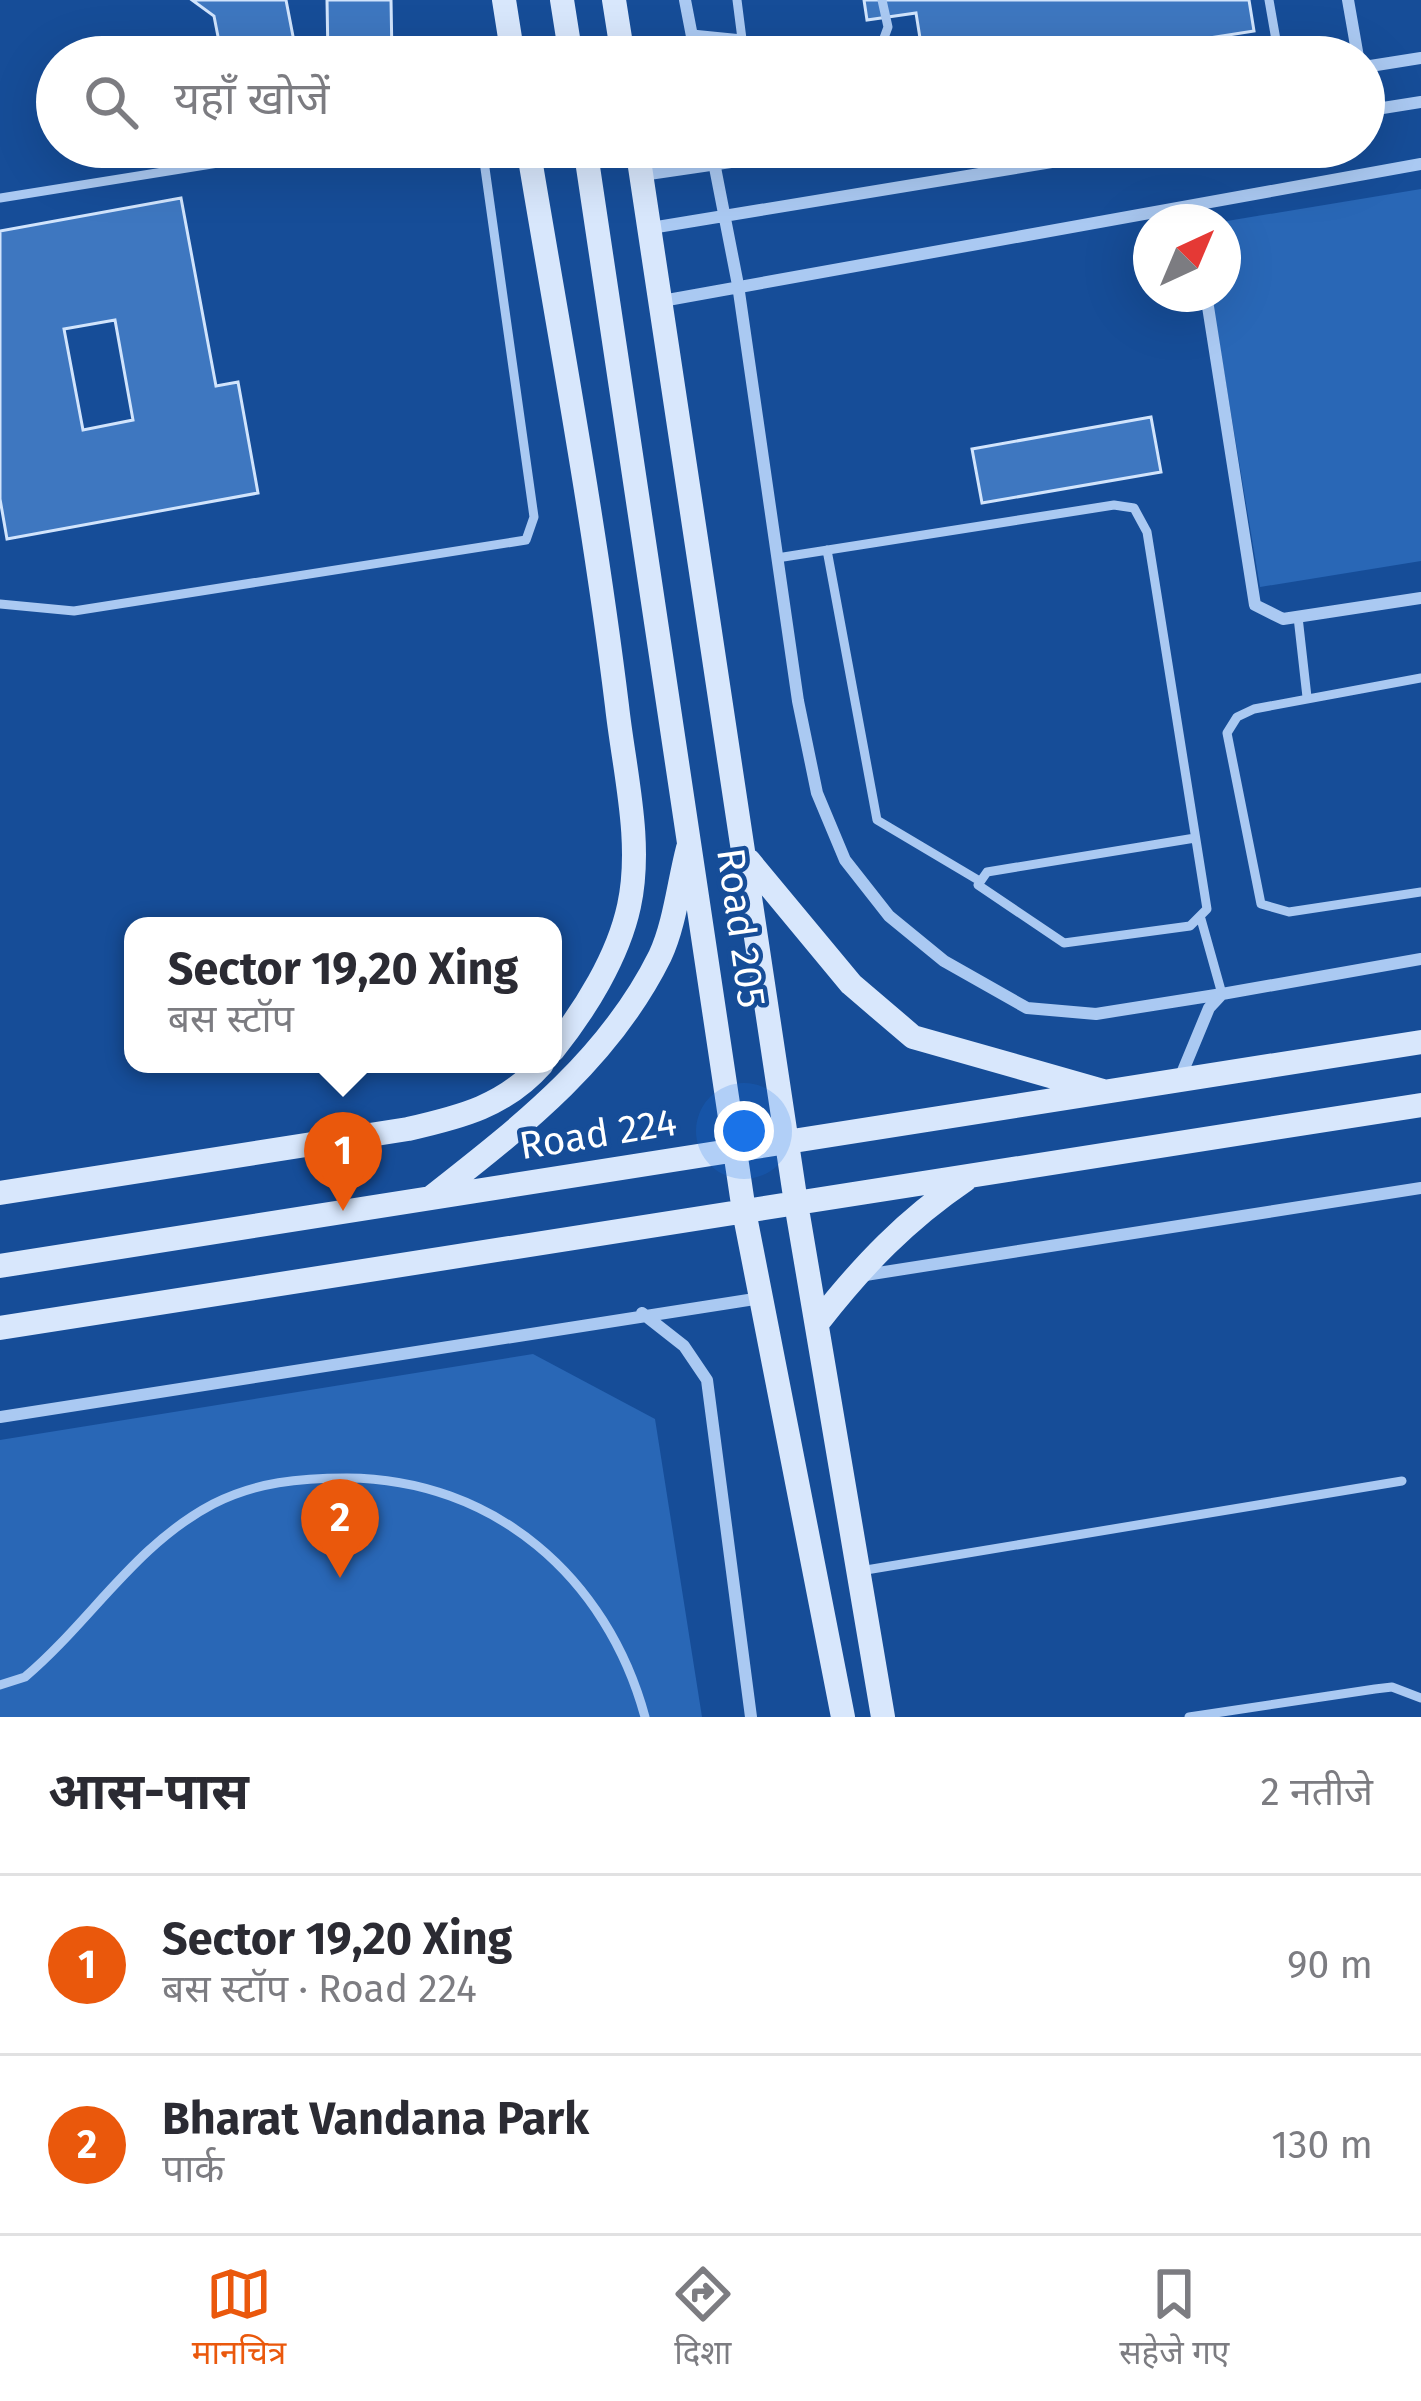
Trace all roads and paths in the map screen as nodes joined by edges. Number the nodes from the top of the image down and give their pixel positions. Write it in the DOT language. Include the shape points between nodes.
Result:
graph roads {
  1 [pos="504,0"];
  2 [pos="562,0"];
  3 [pos="614,0"];
  4 [pos="685,0"];
  5 [pos="737,0"];
  6 [pos="882,0"];
  7 [pos="1269,0"];
  8 [pos="1348,0"];
  9 [pos="692,34"];
  10 [pos="510,36"];
  11 [pos="566,36"];
  12 [pos="620,36"];
  13 [pos="712,36"];
  14 [pos="742,36"];
  15 [pos="885,36"];
  16 [pos="1275,36"];
  17 [pos="1354,36"];
  18 [pos="1421,58"];
  19 [pos="1385,64"];
  20 [pos="1421,102"];
  21 [pos="1385,108"];
  22 [pos="1421,164"];
  23 [pos="187,168"];
  24 [pos="485,168"];
  25 [pos="531,168"];
  26 [pos="588,168"];
  27 [pos="641,168"];
  28 [pos="687,168"];
  29 [pos="714,168"];
  30 [pos="1016,168"];
  31 [pos="642,175"];
  32 [pos="0,198"];
  33 [pos="1241,204"];
  34 [pos="725,216"];
  35 [pos="1133,224"];
  36 [pos="651,228"];
  37 [pos="738,285"];
  38 [pos="662,302"];
  39 [pos="1209,312"];
  40 [pos="827,550"];
  41 [pos="777,558"];
  42 [pos="1421,598"];
  43 [pos="0,604"];
  44 [pos="1298,616"];
  45 [pos="1421,678"];
  46 [pos="1307,697"];
  47 [pos="691,835"];
  48 [pos="1195,838"];
  49 [pos="748,859"];
  50 [pos="978,880"];
  51 [pos="1421,892"];
  52 [pos="1202,919"];
  53 [pos="1421,959"];
  54 [pos="1222,994"];
  55 [pos="562,1038"];
  56 [pos="1421,1042"];
  57 [pos="532,1073"];
  58 [pos="1179,1079"];
  59 [pos="1112,1094"];
  60 [pos="1421,1105"];
  61 [pos="788,1143"];
  62 [pos="736,1149"];
  63 [pos="972,1175"];
  64 [pos="1421,1188"];
  65 [pos="0,1193"];
  66 [pos="431,1197"];
  67 [pos="796,1203"];
  68 [pos="744,1211"];
  69 [pos="0,1265"];
  70 [pos="853,1277"];
  71 [pos="761,1298"];
  72 [pos="643,1313"];
  73 [pos="819,1321"];
  74 [pos="0,1328"];
  75 [pos="0,1417"];
  76 [pos="1402,1480"];
  77 [pos="860,1571"];
  78 [pos="0,1685"];
  79 [pos="1421,1698"];
  80 [pos="645,1717"];
  81 [pos="751,1717"];
  82 [pos="843,1717"];
  83 [pos="883,1717"];
  84 [pos="1189,1717"];
  1 -- 10 [label="main road"];
  2 -- 11 [label="main road"];
  3 -- 12 [label="main road"];
  4 -- 9 [label="street"];
  5 -- 14 [label="lane"];
  6 -- 15 [label="lane"];
  7 -- 16 [label="lane"];
  8 -- 17 [label="street"];
  9 -- 13 [label="lane"];
  18 -- 19 [label="street"];
  20 -- 21 [label="street"];
  22 -- 33 [label="street"];
  23 -- 32 [label="lane"];
  24 -- 43 [label="lane" via="534,517 526,540 74,611"];
  25 -- 55 [label="main road" via="596,536 634,850 616,944"];
  26 -- 47 [label="main road, Road 205"];
  27 -- 31 [label="main road, Road 205"];
  28 -- 31 [label="street"];
  29 -- 34 [label="street"];
  30 -- 34 [label="street"];
  31 -- 36 [label="main road, Road 205"];
  34 -- 36 [label="street"];
  34 -- 37 [label="street"];
  35 -- 37 [label="street"];
  36 -- 38 [label="main road, Road 205"];
  37 -- 38 [label="street"];
  37 -- 41 [label="street"];
  38 -- 49 [label="main road, Road 205"];
  39 -- 44 [label="street" via="1249,588 1265,615"];
  40 -- 41 [label="lane"];
  40 -- 48 [label="lane" via="1134,508 1147,532"];
  40 -- 50 [label="lane" via="877,820"];
  41 -- 54 [label="street" via="817,793 845,860 889,916 944,962 1027,1008 1096,1014"];
  42 -- 44 [label="street"];
  44 -- 46 [label="lane"];
  45 -- 46 [label="lane"];
  46 -- 51 [label="lane" via="1254,709 1227,733 1261,904 1288,912"];
  47 -- 62 [label="main road, Road 205"];
  47 -- 66 [label="main road" via="662,952 606,1046"];
  48 -- 50 [label="lane" via="987,872"];
  48 -- 52 [label="lane"];
  49 -- 59 [label="main road" via="851,984 913,1037"];
  49 -- 61 [label="main road, Road 205"];
  50 -- 52 [label="lane" via="984,893 1064,943"];
  52 -- 54 [label="lane"];
  53 -- 54 [label="street"];
  54 -- 58 [label="street"];
  56 -- 58 [label="main road, Road 224"];
  57 -- 65 [label="main road" via="475,1114"];
  58 -- 59 [label="main road, Road 224"];
  59 -- 61 [label="main road, Road 224"];
  60 -- 63 [label="main road"];
  61 -- 62 [label="main road, Road 224"];
  61 -- 67 [label="main road, Road 205"];
  62 -- 66 [label="main road, Road 224"];
  62 -- 68 [label="main road, Road 205"];
  63 -- 67 [label="main road"];
  63 -- 70 [label="main road" via="917,1213"];
  64 -- 70 [label="street"];
  66 -- 69 [label="main road, Road 224"];
  67 -- 68 [label="main road"];
  67 -- 73 [label="main road, Road 205"];
  68 -- 71 [label="main road, Road 205"];
  68 -- 74 [label="main road"];
  70 -- 73 [label="main road"];
  71 -- 72 [label="street"];
  71 -- 82 [label="main road, Road 205"];
  72 -- 75 [label="street"];
  72 -- 81 [label="street" via="684,1346 707,1380"];
  73 -- 77 [label="main road, Road 205"];
  76 -- 77 [label="lane"];
  77 -- 83 [label="main road, Road 205"];
  78 -- 80 [label="lane" via="25,1677 150,1547 215,1503 296,1478 374,1478 474,1503 574,1576 607,1622"];
  79 -- 84 [label="lane" via="1392,1687"];
}
